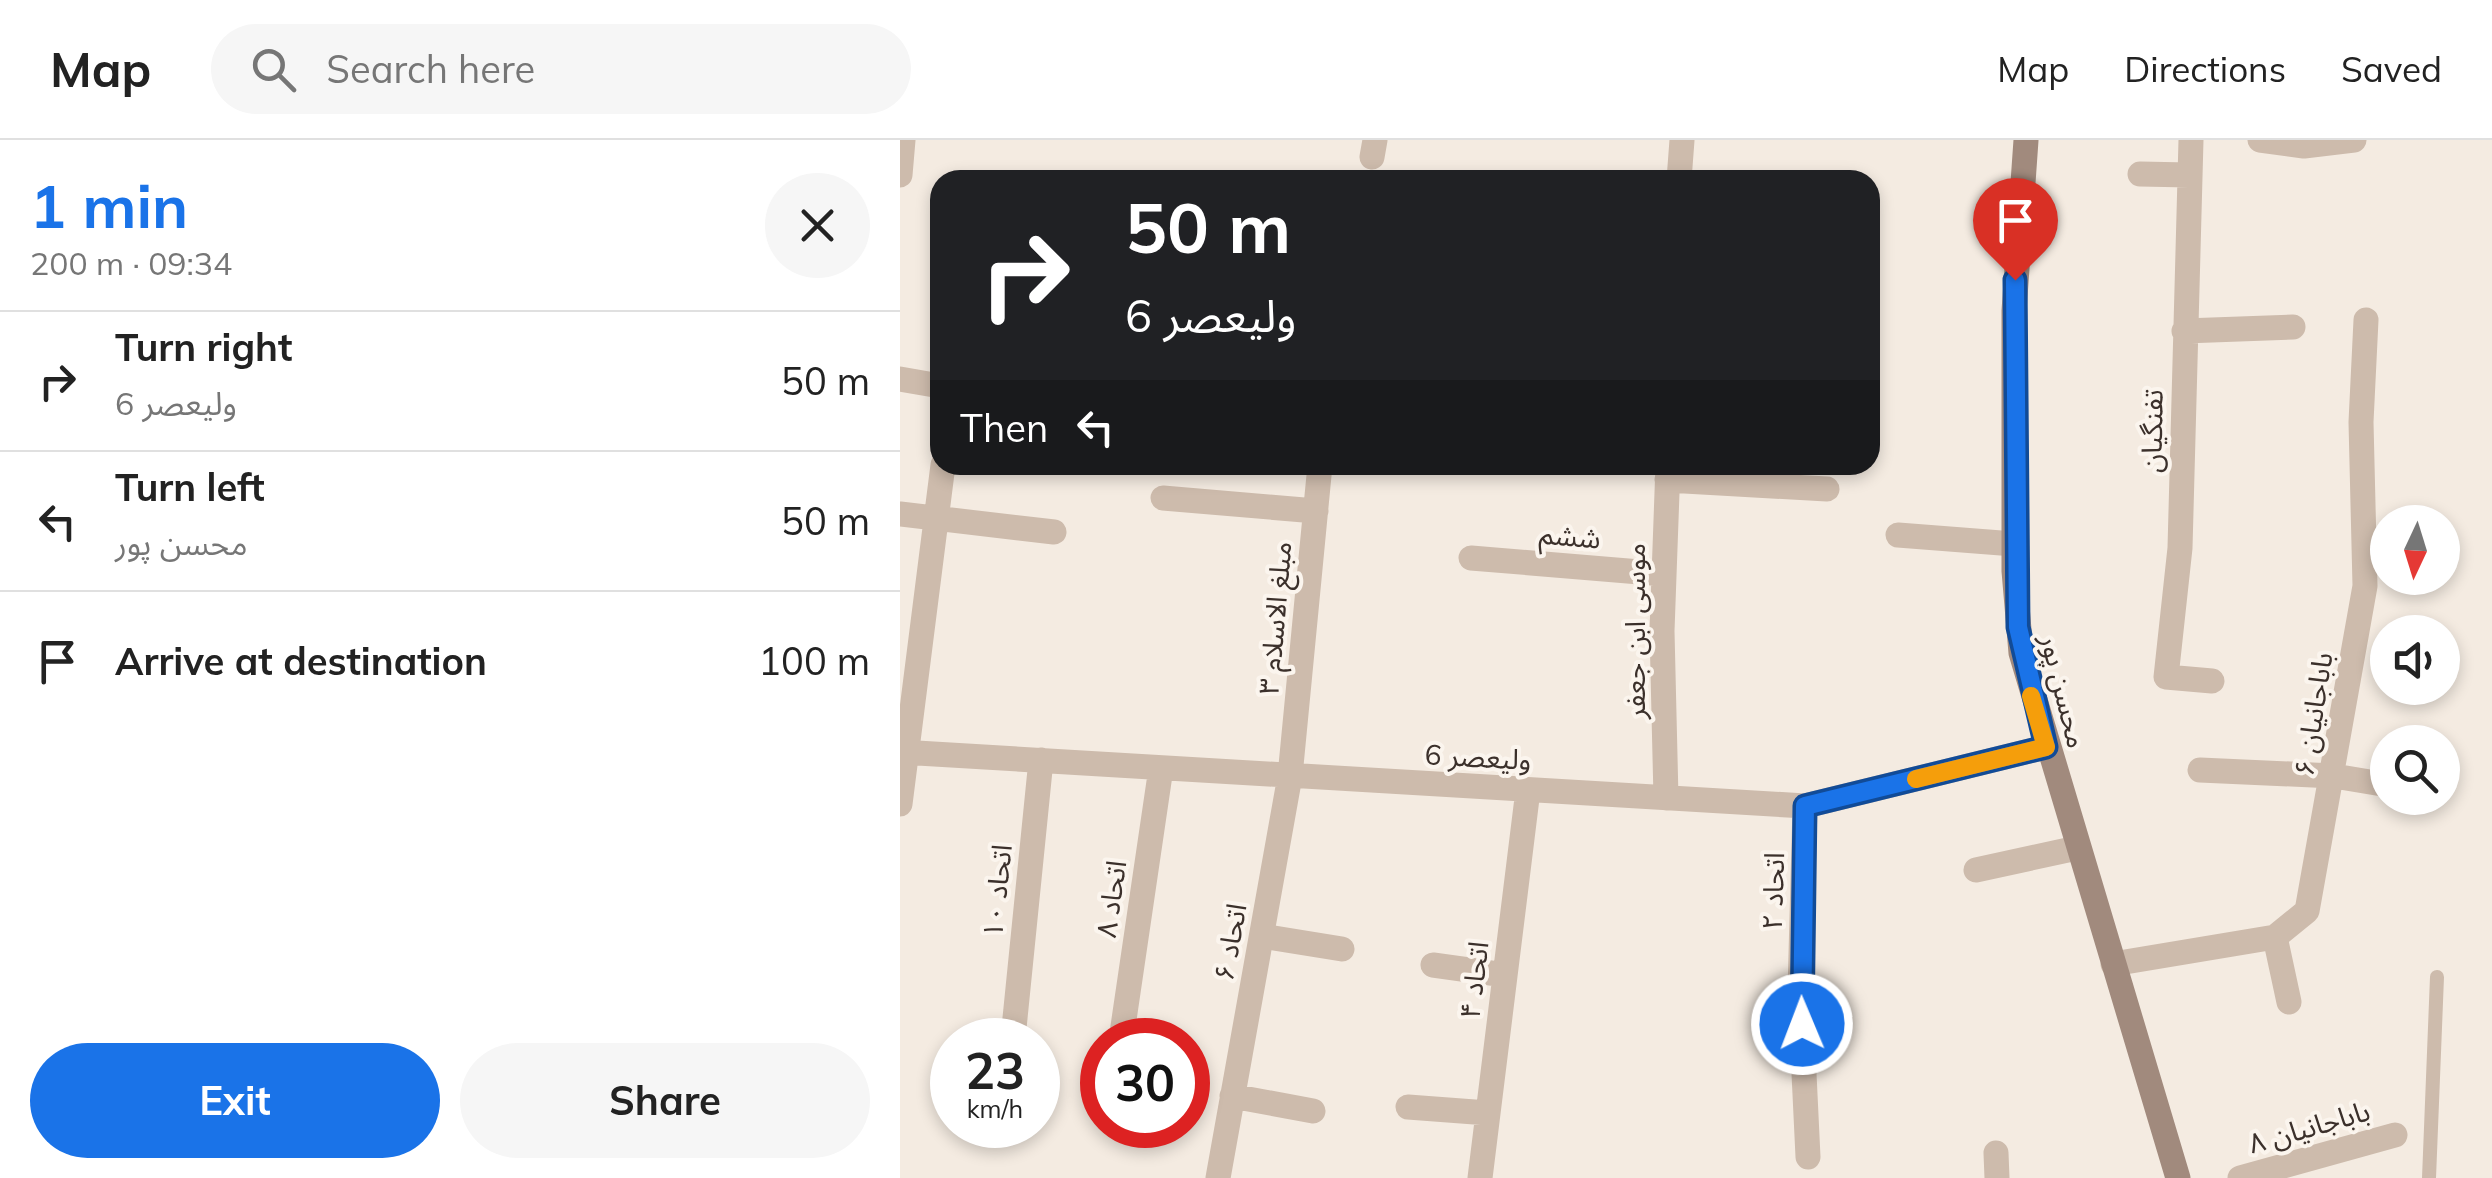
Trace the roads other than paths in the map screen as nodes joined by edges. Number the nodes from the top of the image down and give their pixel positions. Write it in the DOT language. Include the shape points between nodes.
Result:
graph roads {
  1 [pos="903,140"];
  2 [pos="1682,140"];
  3 [pos="2026,140"];
  4 [pos="2191,140"];
  5 [pos="2260,140"];
  6 [pos="2354,140"];
  7 [pos="1680,170"];
  8 [pos="2140,174"];
  9 [pos="900,175"];
  10 [pos="2189,176"];
  11 [pos="2366,320"];
  12 [pos="2293,326"];
  13 [pos="2184,330"];
  14 [pos="900,378"];
  15 [pos="930,384"];
  16 [pos="942,475"];
  17 [pos="1319,475"];
  18 [pos="1668,475"];
  19 [pos="1688,475"];
  20 [pos="1828,489"];
  21 [pos="1163,498"];
  22 [pos="1316,511"];
  23 [pos="900,514"];
  24 [pos="936,517"];
  25 [pos="1054,532"];
  26 [pos="1898,535"];
  27 [pos="2014,544"];
  28 [pos="1471,558"];
  29 [pos="1664,574"];
  30 [pos="2212,681"];
  31 [pos="2046,747"];
  32 [pos="903,752"];
  33 [pos="1041,760"];
  34 [pos="1161,768"];
  35 [pos="2200,770"];
  36 [pos="1290,776"];
  37 [pos="2334,776"];
  38 [pos="2370,782"];
  39 [pos="1528,790"];
  40 [pos="1666,798"];
  41 [pos="900,804"];
  42 [pos="1805,806"];
  43 [pos="2077,848"];
  44 [pos="1976,870"];
  45 [pos="1262,936"];
  46 [pos="2275,937"];
  47 [pos="1342,949"];
  48 [pos="2112,964"];
  49 [pos="1433,965"];
  50 [pos="1505,975"];
  51 [pos="2436,977"];
  52 [pos="2289,1002"];
  53 [pos="1015,1018"];
  54 [pos="1124,1018"];
  55 [pos="1232,1096"];
  56 [pos="1408,1107"];
  57 [pos="1313,1111"];
  58 [pos="1488,1113"];
  59 [pos="2395,1135"];
  60 [pos="1808,1156"];
  61 [pos="1218,1178"];
  62 [pos="1480,1178"];
  63 [pos="2178,1178"];
  64 [pos="2240,1178"];
  65 [pos="2429,1178"];
  1 -- 9 [label="street"];
  2 -- 7 [label="street"];
  3 -- 27 [label="main road, محسن پور" via="2015,250"];
  4 -- 10 [label="street, تفنگیان"];
  5 -- 6 [label="street" via="2304,146"];
  8 -- 10 [label="street"];
  10 -- 13 [label="street, تفنگیان"];
  11 -- 37 [label="street, باباجانیان ۶" via="2365,586"];
  12 -- 13 [label="street"];
  13 -- 30 [label="street, تفنگیان" via="2180,548 2166,678"];
  14 -- 15 [label="street"];
  16 -- 24 [label="street"];
  17 -- 22 [label="street, مبلغ الاسلام ۳"];
  18 -- 29 [label="street, موسی ابن جعفر"];
  19 -- 20 [label="street"];
  21 -- 22 [label="street"];
  22 -- 36 [label="street, مبلغ الاسلام ۳"];
  23 -- 24 [label="street"];
  24 -- 25 [label="street"];
  24 -- 32 [label="street"];
  26 -- 27 [label="street"];
  27 -- 31 [label="main road, محسن پور" via="2021,652"];
  28 -- 29 [label="street, ششم"];
  29 -- 40 [label="street, موسی ابن جعفر"];
  31 -- 42 [label="street, ولیعصر 6"];
  31 -- 43 [label="main road, محسن پور"];
  32 -- 33 [label="street, ولیعصر 6"];
  32 -- 41 [label="street"];
  33 -- 34 [label="street, ولیعصر 6"];
  33 -- 53 [label="street, اتحاد ۱۰"];
  34 -- 36 [label="street, ولیعصر 6"];
  34 -- 54 [label="street, اتحاد ۸"];
  35 -- 37 [label="street"];
  36 -- 39 [label="street, ولیعصر 6"];
  36 -- 45 [label="street, اتحاد ۶"];
  37 -- 38 [label="street"];
  37 -- 46 [label="street, باباجانیان ۶" via="2307,911"];
  39 -- 40 [label="street, ولیعصر 6"];
  39 -- 50 [label="street, اتحاد ۴"];
  40 -- 42 [label="street, ولیعصر 6"];
  42 -- 60 [label="street, اتحاد ۲" via="1800,990"];
  43 -- 44 [label="street"];
  43 -- 48 [label="main road, محسن پور"];
  45 -- 47 [label="street"];
  45 -- 55 [label="street, اتحاد ۶"];
  46 -- 48 [label="street"];
  46 -- 52 [label="street"];
  48 -- 63 [label="main road, محسن پور"];
  49 -- 50 [label="street"];
  50 -- 58 [label="street, اتحاد ۴"];
  51 -- 65 [label="lane"];
  55 -- 57 [label="street"];
  55 -- 61 [label="street, اتحاد ۶"];
  56 -- 58 [label="street"];
  58 -- 62 [label="street, اتحاد ۴"];
  59 -- 64 [label="street, باباجانیان ۸"];
}
